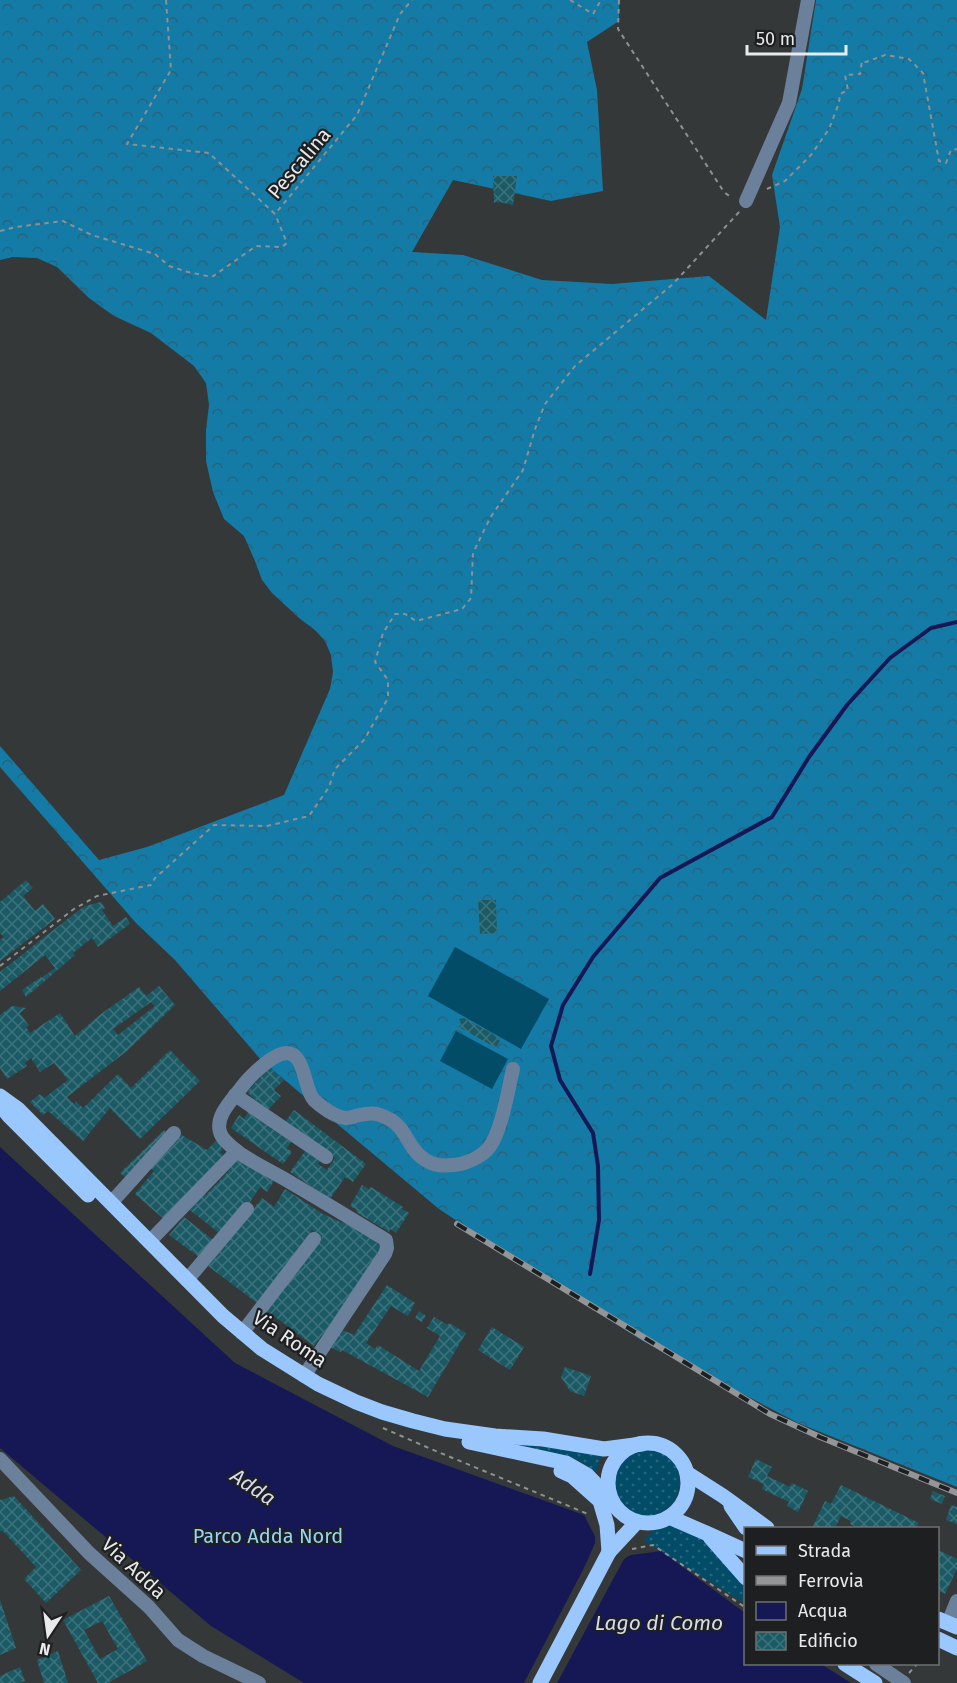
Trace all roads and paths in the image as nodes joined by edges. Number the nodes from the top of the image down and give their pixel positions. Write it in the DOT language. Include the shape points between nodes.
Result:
graph roads {
  1 [pos="166,0"];
  2 [pos="412,0"];
  3 [pos="570,0"];
  4 [pos="601,0"];
  5 [pos="619,0"];
  6 [pos="808,0"];
  7 [pos="957,149"];
  8 [pos="746,201"];
  9 [pos="275,214"];
  10 [pos="0,231"];
  11 [pos="0,966"];
  12 [pos="513,1069"];
  13 [pos="236,1095"];
  14 [pos="0,1096"];
  15 [pos="0,1105"];
  16 [pos="174,1133"];
  17 [pos="237,1151"];
  18 [pos="326,1157"];
  19 [pos="111,1203"];
  20 [pos="247,1209"];
  21 [pos="314,1239"];
  22 [pos="149,1242"];
  23 [pos="187,1280"];
  24 [pos="242,1333"];
  25 [pos="304,1376"];
  26 [pos="461,1440"];
  27 [pos="642,1444"];
  28 [pos="0,1459"];
  29 [pos="687,1473"];
  30 [pos="723,1496"];
  31 [pos="615,1505"];
  32 [pos="669,1517"];
  33 [pos="637,1522"];
  34 [pos="745,1527"];
  35 [pos="767,1527"];
  36 [pos="706,1533"];
  37 [pos="744,1550"];
  38 [pos="609,1552"];
  39 [pos="744,1576"];
  40 [pos="957,1601"];
  41 [pos="947,1623"];
  42 [pos="939,1639"];
  43 [pos="957,1648"];
  44 [pos="847,1665"];
  45 [pos="877,1665"];
  46 [pos="259,1683"];
  47 [pos="540,1683"];
  48 [pos="875,1683"];
  49 [pos="904,1683"];
  1 -- 9 [label="path, Pescalina" via="171,70 127,144 209,153"];
  2 -- 9 [label="path, Pescalina" via="400,14 357,115"];
  3 -- 4 [label="path" via="593,14"];
  5 -- 8 [label="path" via="618,29 723,192 736,201"];
  6 -- 8 [label="street" via="789,103"];
  7 -- 8 [label="path" via="951,150 946,164 939,161 923,73 909,59 885,55 862,61 860,74 845,75 848,90 840,94 829,129 811,155 785,181"];
  8 -- 11 [label="path" via="673,284 575,366 545,404 523,470 490,518 473,554 471,598 462,609 416,621 405,614 395,614 383,633 375,662 388,680 388,698 364,740 335,769 329,788 309,816 267,826 214,825 151,885 97,896"];
  9 -- 10 [label="path" via="286,243 282,247 256,246 212,277 169,266 155,254 92,235 63,220"];
  12 -- 13 [label="street" via="502,1117 487,1150 461,1164 443,1166 419,1156 390,1119 368,1112 346,1118 326,1109 313,1099 302,1065 288,1053 276,1056 247,1080"];
  13 -- 17 [label="street" via="219,1126 220,1134"];
  13 -- 18 [label="street"];
  14 -- 19 [label="main road, Via Roma" via="18,1108"];
  15 -- 26 [label="main road, Via Roma" via="210,1316 265,1362 313,1392 357,1412 416,1431"];
  16 -- 19 [label="street"];
  17 -- 22 [label="street"];
  17 -- 25 [label="street" via="386,1240 385,1254"];
  19 -- 22 [label="main road, Via Roma"];
  20 -- 23 [label="street"];
  21 -- 24 [label="street"];
  22 -- 23 [label="main road, Via Roma"];
  23 -- 24 [label="main road, Via Roma"];
  24 -- 25 [label="main road, Via Roma"];
  25 -- 27 [label="main road, Via Roma" via="373,1409 445,1429 604,1449"];
  26 -- 31 [label="main road, Via Roma" via="566,1463 587,1475"];
  26 -- 38 [label="main road, Via Roma" via="572,1476 600,1501"];
  27 -- 29 [label="main road" via="670,1450"];
  27 -- 31 [label="main road" via="627,1449 613,1463 608,1481"];
  28 -- 46 [label="street, Via Adda" via="178,1640"];
  29 -- 30 [label="main road"];
  29 -- 32 [label="main road" via="685,1498"];
  30 -- 34 [label="main road"];
  30 -- 35 [label="main road"];
  31 -- 33 [label="main road"];
  31 -- 38 [label="main road"];
  32 -- 33 [label="main road"];
  32 -- 36 [label="main road"];
  33 -- 38 [label="main road"];
  36 -- 37 [label="main road"];
  36 -- 39 [label="main road"];
  38 -- 47 [label="main road"];
  40 -- 41 [label="street"];
  42 -- 43 [label="main road"];
  44 -- 48 [label="main road"];
  45 -- 49 [label="street"];
}
